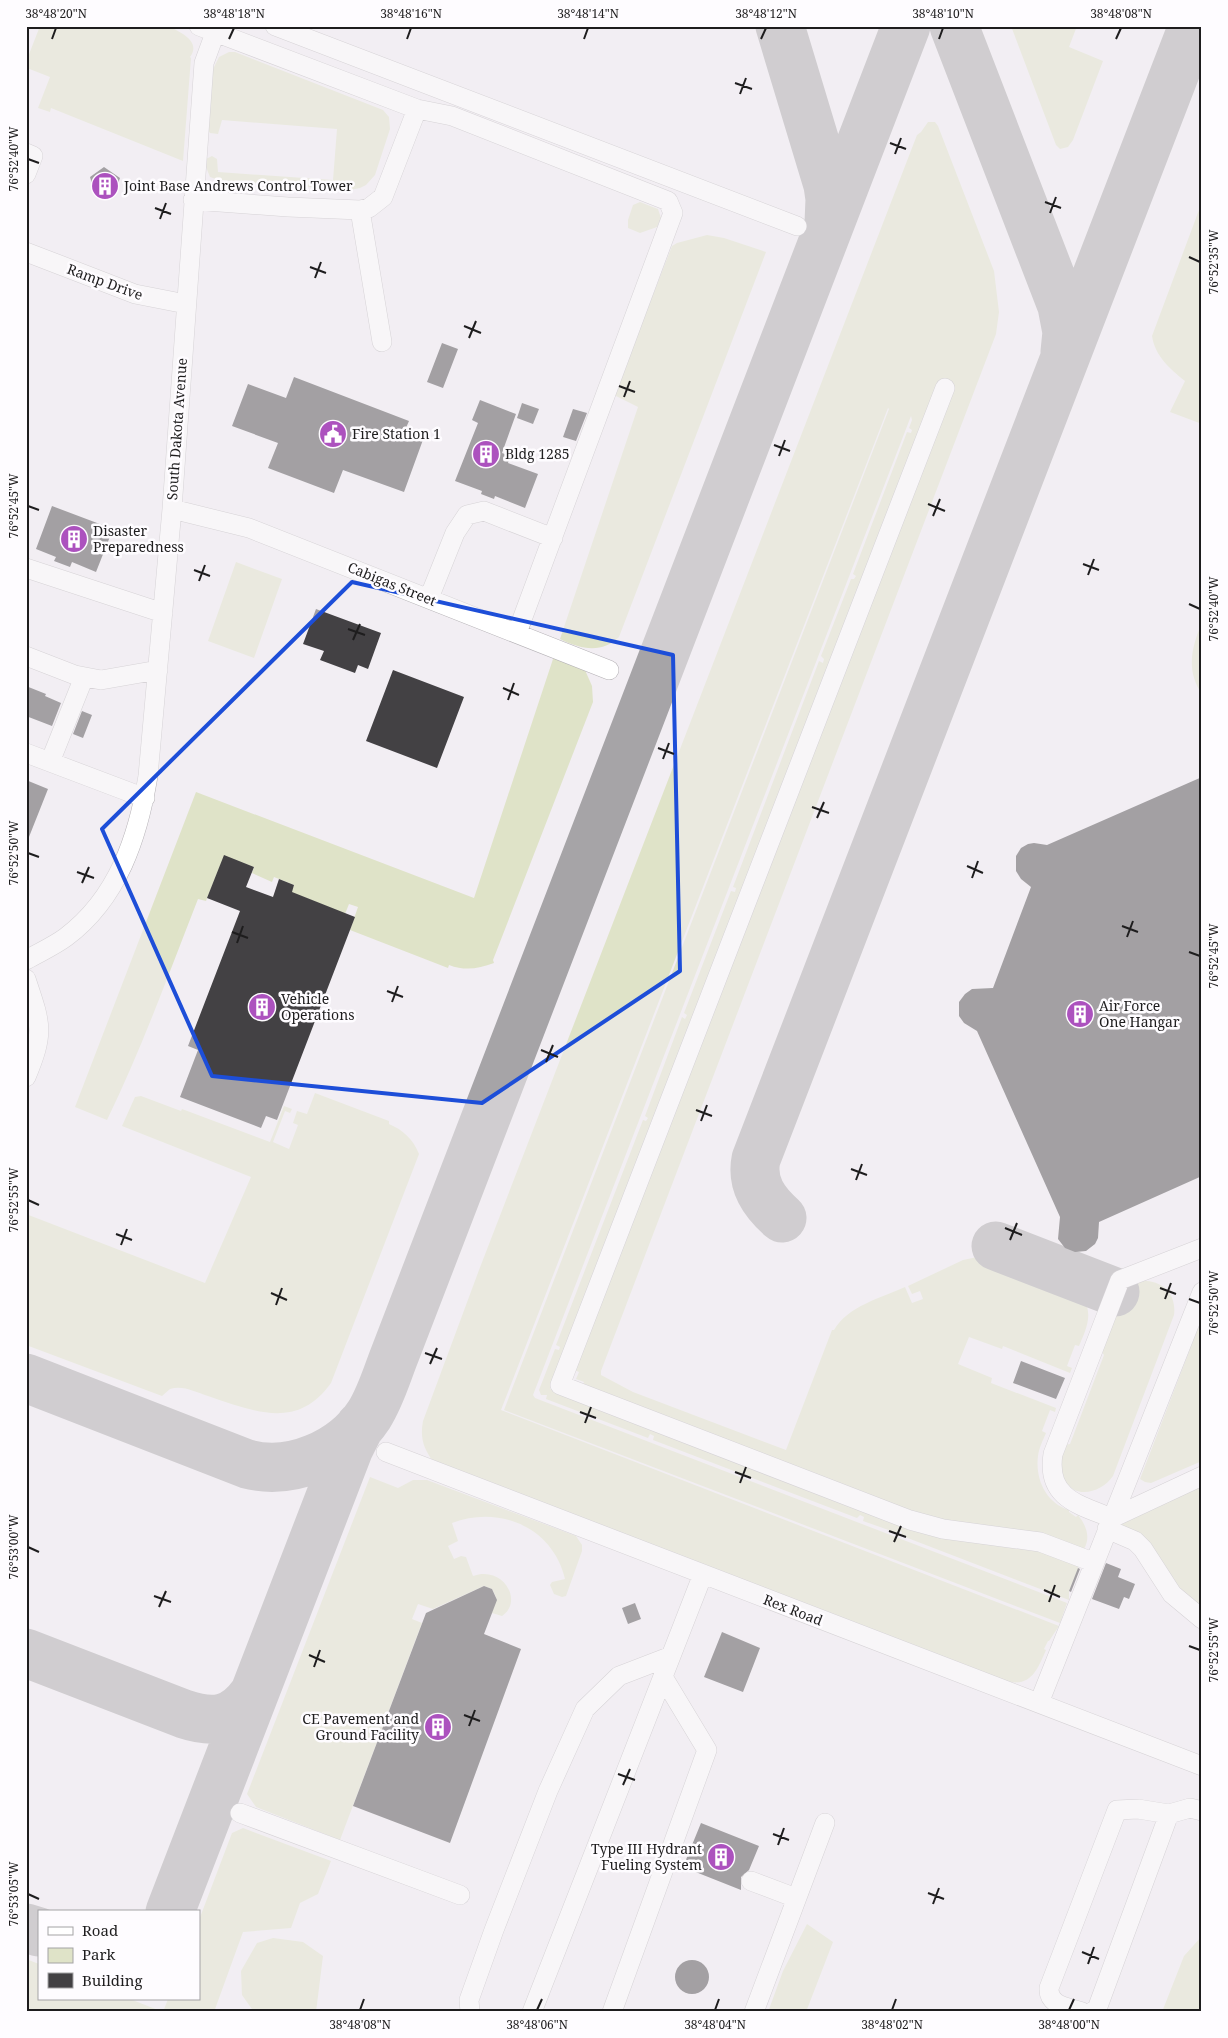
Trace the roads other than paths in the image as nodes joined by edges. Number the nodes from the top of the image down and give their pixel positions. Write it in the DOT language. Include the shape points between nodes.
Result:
graph roads {
  1 [pos="275,26"];
  2 [pos="207,30"];
  3 [pos="417,109"];
  4 [pos="26,153"];
  5 [pos="26,174"];
  6 [pos="684,182"];
  7 [pos="194,200"];
  8 [pos="360,210"];
  9 [pos="673,212"];
  10 [pos="797,226"];
  11 [pos="26,252"];
  12 [pos="186,304"];
  13 [pos="382,342"];
  14 [pos="945,388"];
  15 [pos="172,509"];
  16 [pos="553,538"];
  17 [pos="26,568"];
  18 [pos="429,598"];
  19 [pos="163,613"];
  20 [pos="517,633"];
  21 [pos="26,656"];
  22 [pos="158,670"];
  23 [pos="609,670"];
  24 [pos="84,677"];
  25 [pos="26,753"];
  26 [pos="50,762"];
  27 [pos="144,798"];
  28 [pos="26,960"];
  29 [pos="26,979"];
  30 [pos="26,1078"];
  31 [pos="1202,1248"];
  32 [pos="1202,1292"];
  33 [pos="386,1452"];
  34 [pos="1202,1476"];
  35 [pos="1110,1523"];
  36 [pos="1093,1562"];
  37 [pos="703,1574"];
  38 [pos="1202,1618"];
  39 [pos="671,1656"];
  40 [pos="663,1677"];
  41 [pos="1039,1703"];
  42 [pos="1202,1766"];
  43 [pos="1202,1811"];
  44 [pos="240,1813"];
  45 [pos="1169,1814"];
  46 [pos="825,1824"];
  47 [pos="751,1881"];
  48 [pos="460,1895"];
  49 [pos="796,1898"];
  50 [pos="470,2012"];
  51 [pos="532,2012"];
  52 [pos="612,2012"];
  53 [pos="754,2012"];
  54 [pos="1082,2012"];
  55 [pos="1092,2012"];
  1 -- 6 [label="street"];
  2 -- 3 [label="street"];
  2 -- 7 [label="street, South Dakota Avenue"];
  3 -- 8 [label="street" via="383,197 369,208"];
  3 -- 9 [label="street" via="452,116 668,201"];
  4 -- 5 [label="street" via="33,156"];
  6 -- 9 [label="street"];
  6 -- 10 [label="street"];
  7 -- 8 [label="street"];
  7 -- 12 [label="street, South Dakota Avenue"];
  8 -- 13 [label="street"];
  9 -- 16 [label="street"];
  11 -- 12 [label="street, Ramp Drive" via="135,294"];
  12 -- 15 [label="street, South Dakota Avenue"];
  14 -- 36 [label="street" via="560,1385 910,1520 943,1529 1040,1542"];
  15 -- 18 [label="street, Cabigas Street" via="248,528"];
  15 -- 19 [label="street, South Dakota Avenue"];
  16 -- 18 [label="street" via="484,511 467,516 455,533"];
  16 -- 20 [label="street"];
  17 -- 19 [label="street"];
  18 -- 20 [label="street, Cabigas Street"];
  19 -- 22 [label="street, South Dakota Avenue"];
  20 -- 23 [label="street, Cabigas Street"];
  21 -- 24 [label="street"];
  22 -- 24 [label="street" via="101,680"];
  22 -- 27 [label="street, South Dakota Avenue"];
  24 -- 26 [label="street"];
  25 -- 26 [label="street"];
  26 -- 27 [label="street"];
  27 -- 28 [label="street, South Dakota Avenue" via="132,845 108,892 73,932"];
  29 -- 30 [label="street" via="40,1034"];
  31 -- 35 [label="street" via="1120,1280 1053,1454 1051,1466 1058,1488 1066,1497"];
  32 -- 35 [label="street"];
  33 -- 37 [label="street, Rex Road"];
  34 -- 35 [label="street"];
  35 -- 36 [label="street"];
  35 -- 38 [label="street" via="1143,1549 1172,1594"];
  36 -- 41 [label="street"];
  37 -- 39 [label="street"];
  37 -- 41 [label="street, Rex Road"];
  39 -- 40 [label="street"];
  39 -- 50 [label="street" via="619,1676 586,1709 548,1791 494,1930 470,2000"];
  40 -- 51 [label="street"];
  40 -- 52 [label="street" via="707,1750"];
  41 -- 42 [label="street, Rex Road"];
  43 -- 45 [label="street" via="1190,1808"];
  44 -- 48 [label="street"];
  45 -- 54 [label="street" via="1138,1809 1117,1810 1049,1988 1048,1995 1053,2002"];
  45 -- 55 [label="street" via="1097,2009"];
  46 -- 49 [label="street"];
  47 -- 49 [label="street"];
  49 -- 53 [label="street"];
}
